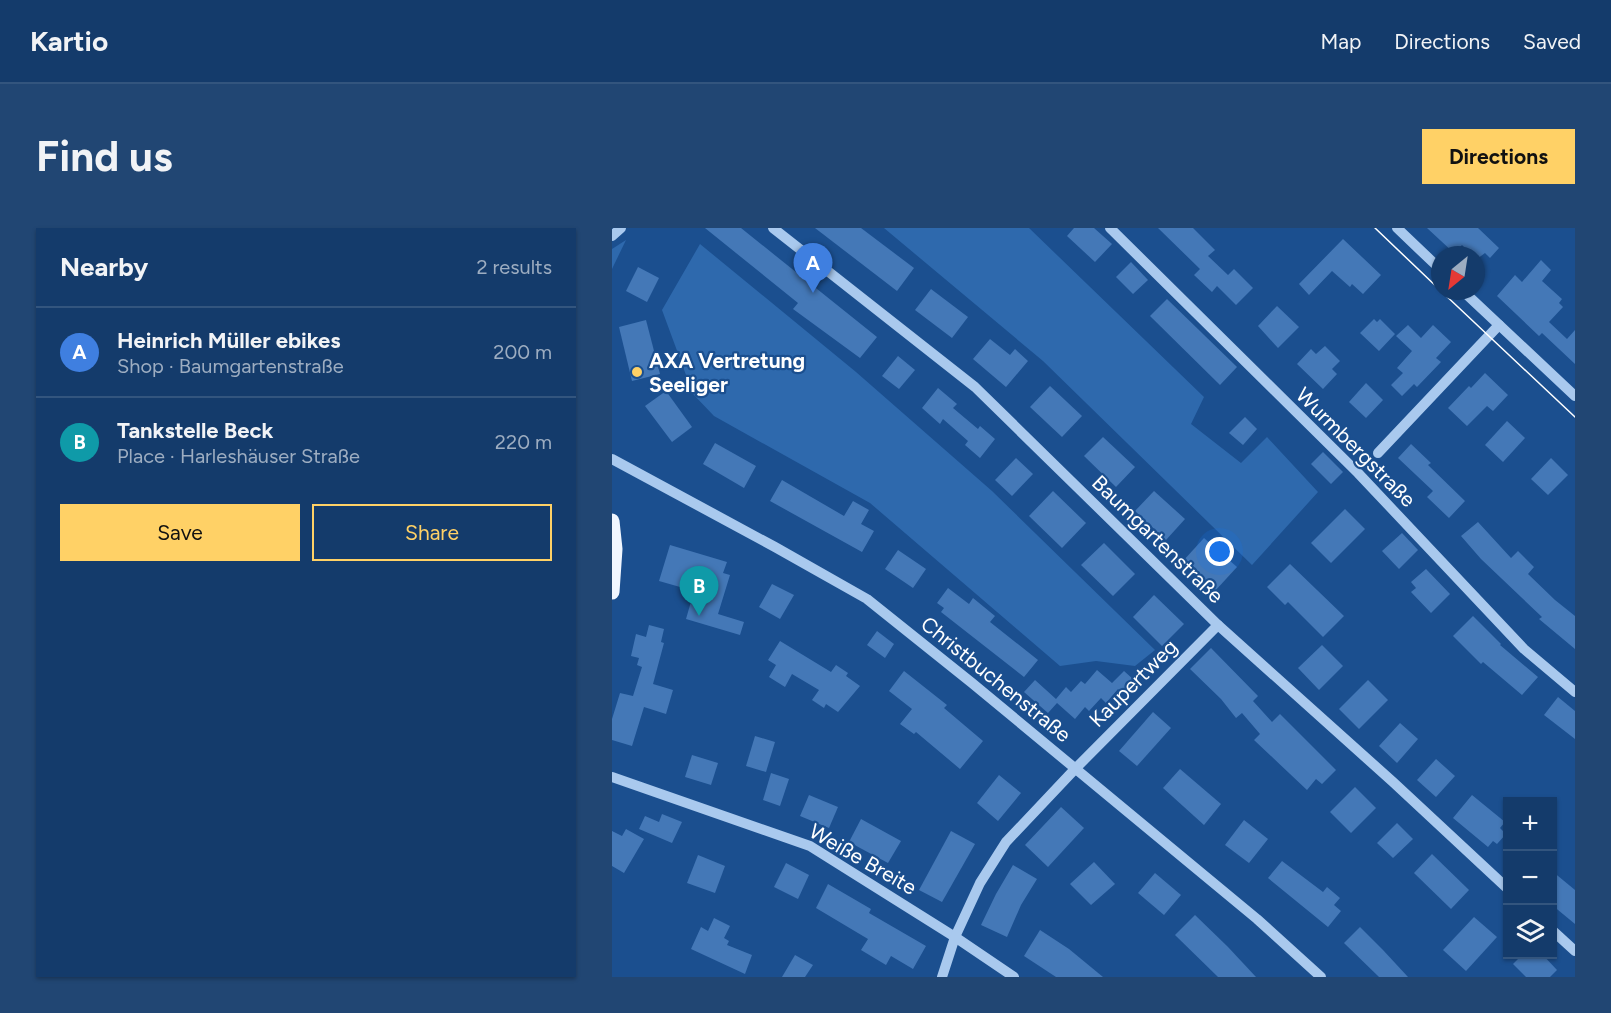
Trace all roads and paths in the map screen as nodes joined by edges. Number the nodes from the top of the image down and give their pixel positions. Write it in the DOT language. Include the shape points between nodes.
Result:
graph roads {
  1 [pos="621,228"];
  2 [pos="773,228"];
  3 [pos="1110,228"];
  4 [pos="1397,228"];
  5 [pos="612,236"];
  6 [pos="1431,260"];
  7 [pos="1472,300"];
  8 [pos="1498,325"];
  9 [pos="1575,396"];
  10 [pos="1378,453"];
  11 [pos="612,459"];
  12 [pos="612,521"];
  13 [pos="612,592"];
  14 [pos="1218,625"];
  15 [pos="1575,692"];
  16 [pos="1075,769"];
  17 [pos="612,777"];
  18 [pos="1503,884"];
  19 [pos="1557,935"];
  20 [pos="955,937"];
  21 [pos="1575,951"];
  22 [pos="942,977"];
  23 [pos="1014,977"];
  24 [pos="1321,977"];
  1 -- 5 [label="street"];
  2 -- 14 [label="street, Baumgartenstraße" via="975,387"];
  3 -- 15 [label="street, Wurmbergstraße" via="1358,473 1524,649"];
  4 -- 6 [label="street"];
  7 -- 8 [label="street"];
  8 -- 9 [label="street"];
  8 -- 10 [label="street"];
  11 -- 16 [label="street, Christbuchenstraße" via="867,599"];
  12 -- 13 [label="main road"];
  14 -- 16 [label="street, Kaupertweg"];
  14 -- 18 [label="street, Baumgartenstraße"];
  16 -- 20 [label="street, Kaupertweg" via="1006,842 980,883"];
  16 -- 24 [label="street, Christbuchenstraße"];
  17 -- 20 [label="street, Weiße Breite" via="810,846"];
  19 -- 21 [label="street"];
  20 -- 22 [label="street, Kaupertweg"];
  20 -- 23 [label="street, Weiße Breite"];
}
